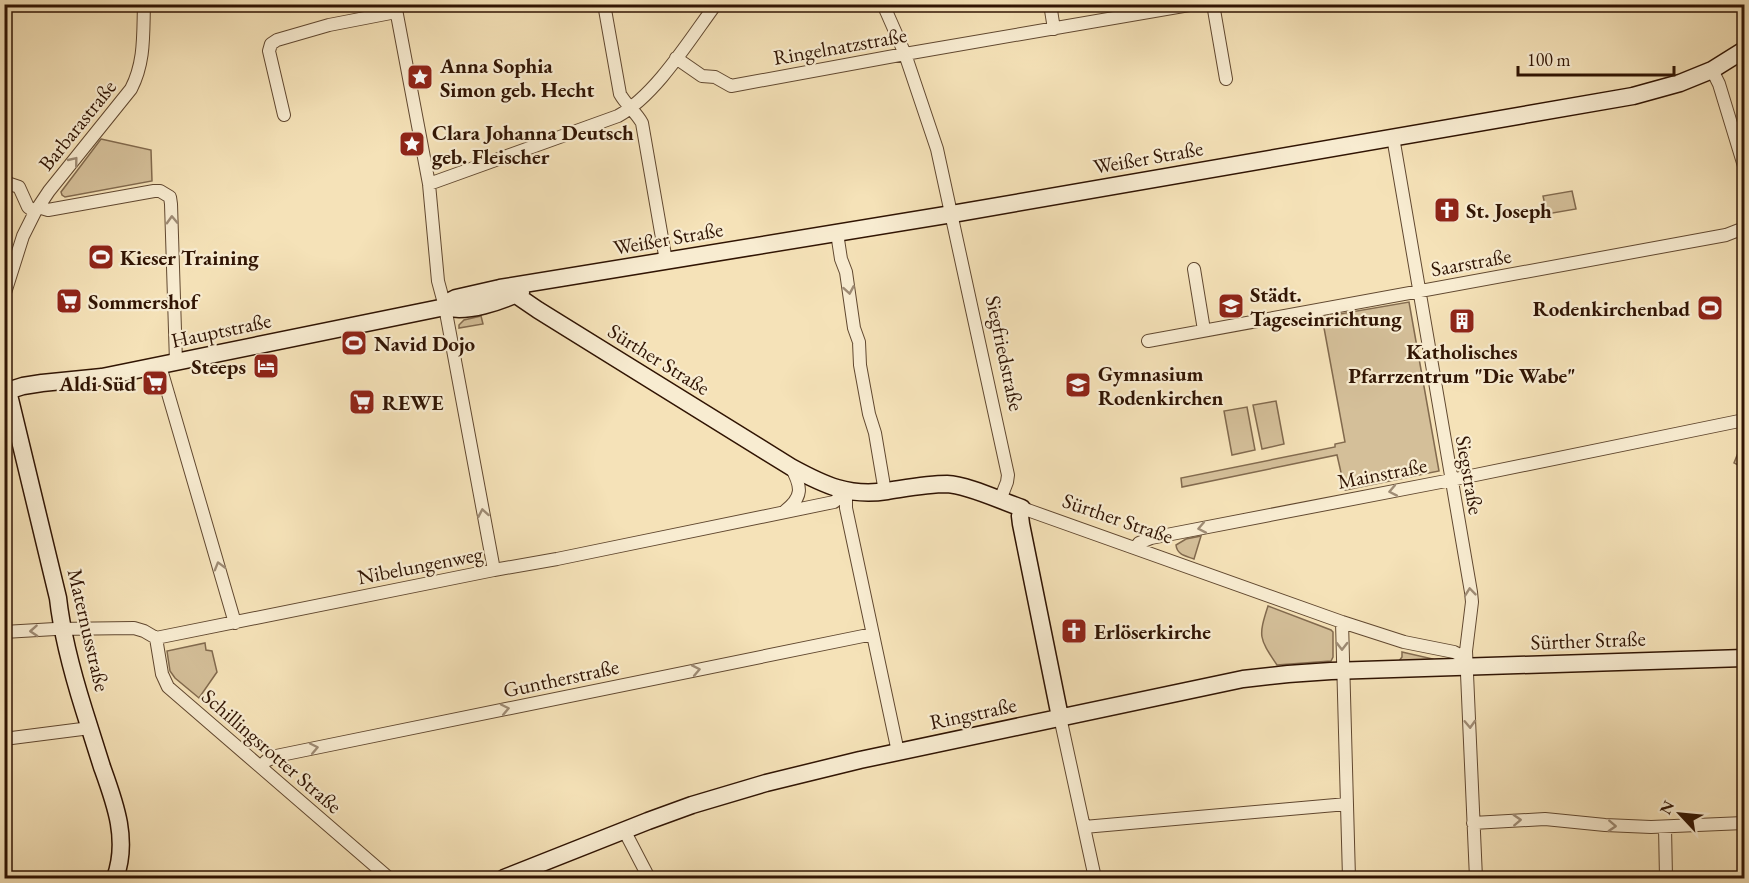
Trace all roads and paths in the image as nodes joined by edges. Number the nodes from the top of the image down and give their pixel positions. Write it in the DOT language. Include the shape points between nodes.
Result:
graph roads {
  1 [pos="144,4"];
  2 [pos="604,4"];
  3 [pos="716,4"];
  4 [pos="883,4"];
  5 [pos="1050,4"];
  6 [pos="1195,4"];
  7 [pos="1213,4"];
  8 [pos="395,8"];
  9 [pos="1054,28"];
  10 [pos="1744,50"];
  11 [pos="904,54"];
  12 [pos="676,58"];
  13 [pos="1712,70"];
  14 [pos="1226,79"];
  15 [pos="631,109"];
  16 [pos="284,114"];
  17 [pos="1393,137"];
  18 [pos="1744,166"];
  19 [pos="4,182"];
  20 [pos="429,184"];
  21 [pos="36,209"];
  22 [pos="952,214"];
  23 [pos="1744,228"];
  24 [pos="837,233"];
  25 [pos="666,261"];
  26 [pos="1194,269"];
  27 [pos="550,280"];
  28 [pos="500,288"];
  29 [pos="1420,291"];
  30 [pos="516,295"];
  31 [pos="4,296"];
  32 [pos="488,303"];
  33 [pos="445,307"];
  34 [pos="538,310"];
  35 [pos="1204,330"];
  36 [pos="1148,341"];
  37 [pos="168,364"];
  38 [pos="6,386"];
  39 [pos="1744,420"];
  40 [pos="791,467"];
  41 [pos="1451,480"];
  42 [pos="846,492"];
  43 [pos="885,492"];
  44 [pos="1000,500"];
  45 [pos="1022,508"];
  46 [pos="784,512"];
  47 [pos="1136,547"];
  48 [pos="494,570"];
  49 [pos="1342,622"];
  50 [pos="235,623"];
  51 [pos="64,630"];
  52 [pos="4,632"];
  53 [pos="873,634"];
  54 [pos="156,638"];
  55 [pos="1744,658"];
  56 [pos="1468,666"];
  57 [pos="1342,671"];
  58 [pos="1060,717"];
  59 [pos="90,728"];
  60 [pos="4,739"];
  61 [pos="898,752"];
  62 [pos="261,767"];
  63 [pos="1347,804"];
  64 [pos="1473,823"];
  65 [pos="1744,823"];
  66 [pos="1084,827"];
  67 [pos="1665,827"];
  68 [pos="624,830"];
  69 [pos="115,879"];
  70 [pos="389,879"];
  71 [pos="504,879"];
  72 [pos="649,879"];
  73 [pos="1095,879"];
  74 [pos="1349,879"];
  75 [pos="1476,879"];
  76 [pos="1666,879"];
  21 -- 1 [label="street, Barbarastraße, one-way" via="131,90 143,54"];
  2 -- 15 [label="street" via="620,94"];
  3 -- 12 [label="street"];
  4 -- 11 [label="street, Siegfriedstraße"];
  5 -- 9 [label="street"];
  6 -- 9 [label="street, Ringelnatzstraße"];
  7 -- 14 [label="street"];
  8 -- 16 [label="street" via="271,44 269,51"];
  8 -- 20 [label="street"];
  9 -- 11 [label="street, Ringelnatzstraße"];
  10 -- 13 [label="street, Weißer Straße"];
  11 -- 12 [label="street, Ringelnatzstraße" via="731,86 715,77 702,76"];
  11 -- 22 [label="street, Siegfriedstraße" via="937,149"];
  12 -- 15 [label="street"];
  13 -- 17 [label="street, Weißer Straße" via="1680,84 1633,96"];
  13 -- 18 [label="street"];
  15 -- 20 [label="street"];
  15 -- 25 [label="street" via="642,123"];
  17 -- 22 [label="street, Weißer Straße"];
  17 -- 29 [label="street, Siegstraße"];
  19 -- 21 [label="street" via="18,187 28,207"];
  20 -- 33 [label="street" via="438,281"];
  21 -- 31 [label="street, Barbarastraße"];
  37 -- 21 [label="street, one-way" via="171,200 167,194 154,191"];
  22 -- 24 [label="street, Weißer Straße"];
  22 -- 44 [label="street, Siegfriedstraße" via="1008,475"];
  23 -- 29 [label="street, Saarstraße" via="1726,235"];
  24 -- 25 [label="street, Weißer Straße"];
  24 -- 43 [label="street, one-way"];
  25 -- 27 [label="street, Weißer Straße"];
  26 -- 35 [label="street"];
  27 -- 28 [label="street, Weißer Straße"];
  27 -- 30 [label="street, Weißer Straße"];
  27 -- 34 [label="street" via="538,291"];
  28 -- 30 [label="street"];
  28 -- 33 [label="street, Hauptstraße" via="456,298"];
  29 -- 35 [label="street, Saarstraße"];
  29 -- 41 [label="street, Siegstraße"];
  30 -- 32 [label="street, Hauptstraße"];
  30 -- 34 [label="street, Sürther Straße"];
  32 -- 33 [label="street, Hauptstraße" via="465,309"];
  32 -- 34 [label="street, Hauptstraße"];
  33 -- 37 [label="street, Hauptstraße"];
  48 -- 33 [label="street, one-way"];
  34 -- 40 [label="street, Sürther Straße"];
  35 -- 36 [label="street, Saarstraße"];
  37 -- 38 [label="street, Hauptstraße" via="102,377"];
  50 -- 37 [label="street, one-way"];
  38 -- 51 [label="street, Maternusstraße"];
  39 -- 41 [label="street, Mainstraße"];
  40 -- 42 [label="street, Sürther Straße"];
  40 -- 46 [label="street" via="800,492"];
  41 -- 47 [label="street, Mainstraße, one-way" via="1150,538"];
  56 -- 41 [label="street, Siegstraße, one-way" via="1472,602"];
  42 -- 43 [label="street, Sürther Straße"];
  42 -- 46 [label="street, Nibelungenweg" via="834,502"];
  42 -- 53 [label="street"];
  43 -- 44 [label="street, Sürther Straße" via="948,484"];
  44 -- 45 [label="street, Sürther Straße"];
  45 -- 47 [label="street, Sürther Straße"];
  45 -- 58 [label="street" via="1021,524"];
  46 -- 48 [label="street, Nibelungenweg"];
  47 -- 49 [label="street, Sürther Straße"];
  48 -- 50 [label="street, Nibelungenweg"];
  49 -- 56 [label="street, Sürther Straße" via="1404,642 1454,652"];
  49 -- 57 [label="street, one-way"];
  50 -- 54 [label="street, Nibelungenweg"];
  51 -- 52 [label="street, one-way"];
  51 -- 54 [label="street" via="134,628"];
  51 -- 59 [label="street, Maternusstraße"];
  53 -- 61 [label="street"];
  62 -- 53 [label="street, Guntherstraße, one-way" via="276,756"];
  54 -- 62 [label="street, Schillingsrotter Straße" via="165,684"];
  55 -- 56 [label="street, Sürther Straße"];
  56 -- 57 [label="street, Ringstraße"];
  56 -- 64 [label="street, Siegstraße, one-way"];
  57 -- 58 [label="street, Ringstraße" via="1243,679"];
  57 -- 63 [label="street"];
  58 -- 61 [label="street, Ringstraße"];
  58 -- 66 [label="street"];
  59 -- 60 [label="street"];
  59 -- 69 [label="street, Maternusstraße" via="118,818 120,849"];
  61 -- 68 [label="street, Ringstraße" via="748,788"];
  62 -- 70 [label="street, Schillingsrotter Straße"];
  63 -- 66 [label="street"];
  63 -- 74 [label="street"];
  64 -- 67 [label="street, one-way" via="1539,819"];
  64 -- 75 [label="street, Siegstraße"];
  65 -- 67 [label="street"];
  66 -- 73 [label="street"];
  67 -- 76 [label="street"];
  68 -- 71 [label="street, Ringstraße"];
  68 -- 72 [label="street"];
}
